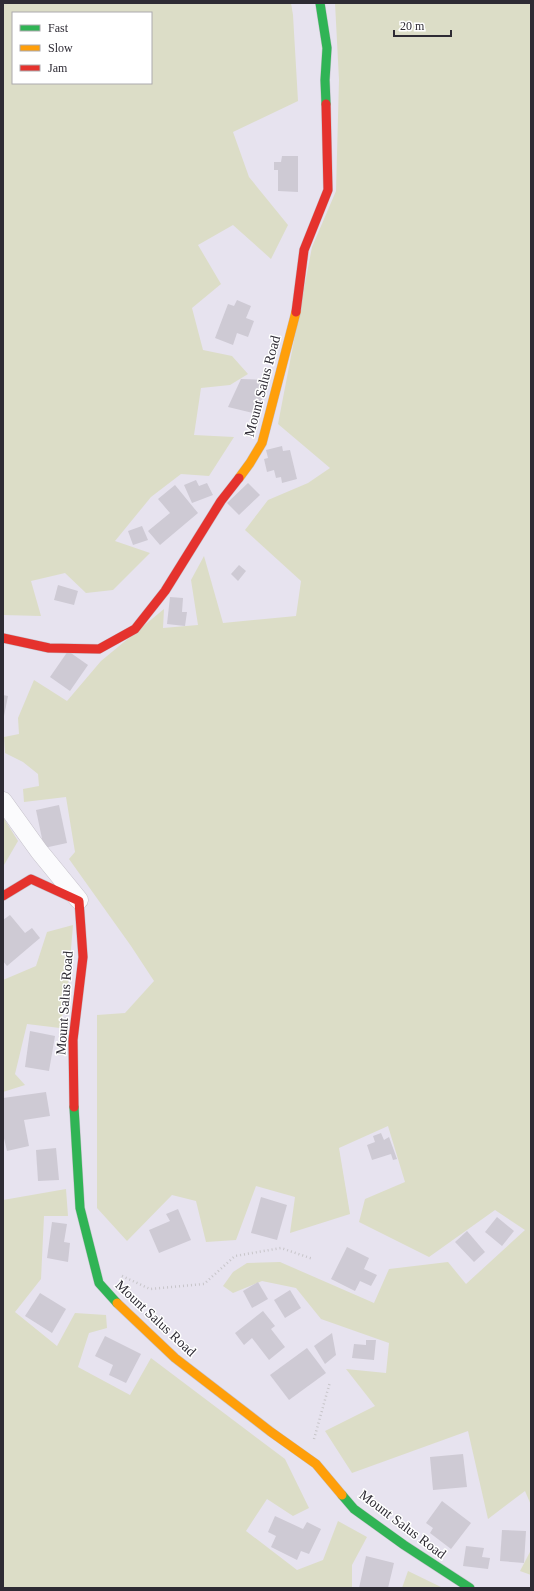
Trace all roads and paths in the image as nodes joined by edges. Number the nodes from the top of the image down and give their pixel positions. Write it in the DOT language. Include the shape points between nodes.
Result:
graph roads {
  1 [pos="320,3"];
  2 [pos="3,638"];
  3 [pos="3,801"];
  4 [pos="3,896"];
  5 [pos="79,901"];
  6 [pos="313,1259"];
  7 [pos="94,1263"];
  8 [pos="330,1382"];
  9 [pos="308,1458"];
  10 [pos="470,1588"];
  1 -- 2 [label="street, Mount Salus Road" via="327,48 325,80 328,190 304,250 296,311 262,443 250,463 220,501 165,591 135,629 99,649 49,648"];
  3 -- 5 [label="street"];
  4 -- 5 [label="street" via="31,879"];
  5 -- 7 [label="street, Mount Salus Road" via="83,957 73,1040 75,1134 80,1208"];
  6 -- 7 [label="path" via="281,1248 235,1256 204,1284 150,1289"];
  7 -- 9 [label="street, Mount Salus Road" via="99,1283 175,1358"];
  8 -- 9 [label="path"];
  9 -- 10 [label="street, Mount Salus Road" via="354,1509"];
}
